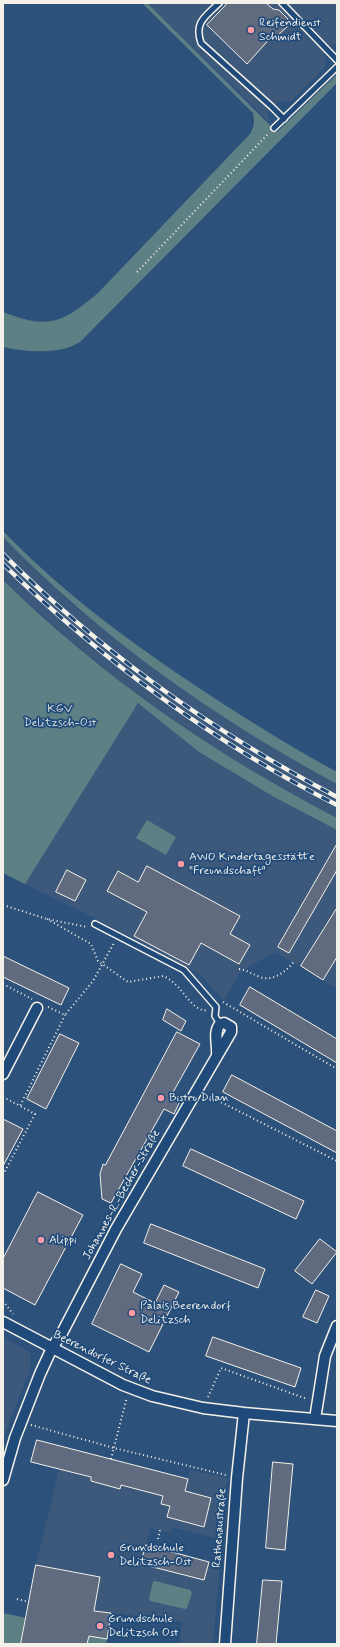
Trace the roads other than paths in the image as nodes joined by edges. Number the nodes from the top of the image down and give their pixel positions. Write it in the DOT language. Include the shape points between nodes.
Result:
graph roads {
  1 [pos="219,3"];
  2 [pos="282,3"];
  3 [pos="337,60"];
  4 [pos="337,67"];
  5 [pos="284,119"];
  6 [pos="274,128"];
  7 [pos="95,924"];
  8 [pos="41,1007"];
  9 [pos="220,1024"];
  10 [pos="3,1074"];
  11 [pos="3,1322"];
  12 [pos="337,1326"];
  13 [pos="52,1348"];
  14 [pos="244,1413"];
  15 [pos="315,1419"];
  16 [pos="337,1421"];
  17 [pos="3,1480"];
  18 [pos="225,1644"];
  1 -- 5 [label="lane" via="200,22 201,43"];
  2 -- 3 [label="lane"];
  4 -- 5 [label="lane"];
  5 -- 6 [label="lane"];
  7 -- 9 [label="lane" via="184,970 216,1007 215,1016"];
  8 -- 10 [label="street"];
  9 -- 13 [label="street, Johannes-R.-Becher-Straße" via="216,1032 217,1055 116,1229"];
  11 -- 13 [label="street, Beerendorfer Straße"];
  12 -- 15 [label="street" via="325,1356"];
  13 -- 14 [label="street, Beerendorfer Straße" via="130,1388 152,1396 203,1408"];
  13 -- 17 [label="street, Johannes-R.-Becher-Straße" via="15,1438"];
  14 -- 15 [label="street, Beerendorfer Straße"];
  14 -- 18 [label="street, Rathenaustraße"];
  15 -- 16 [label="street, Beerendorfer Straße"];
}
